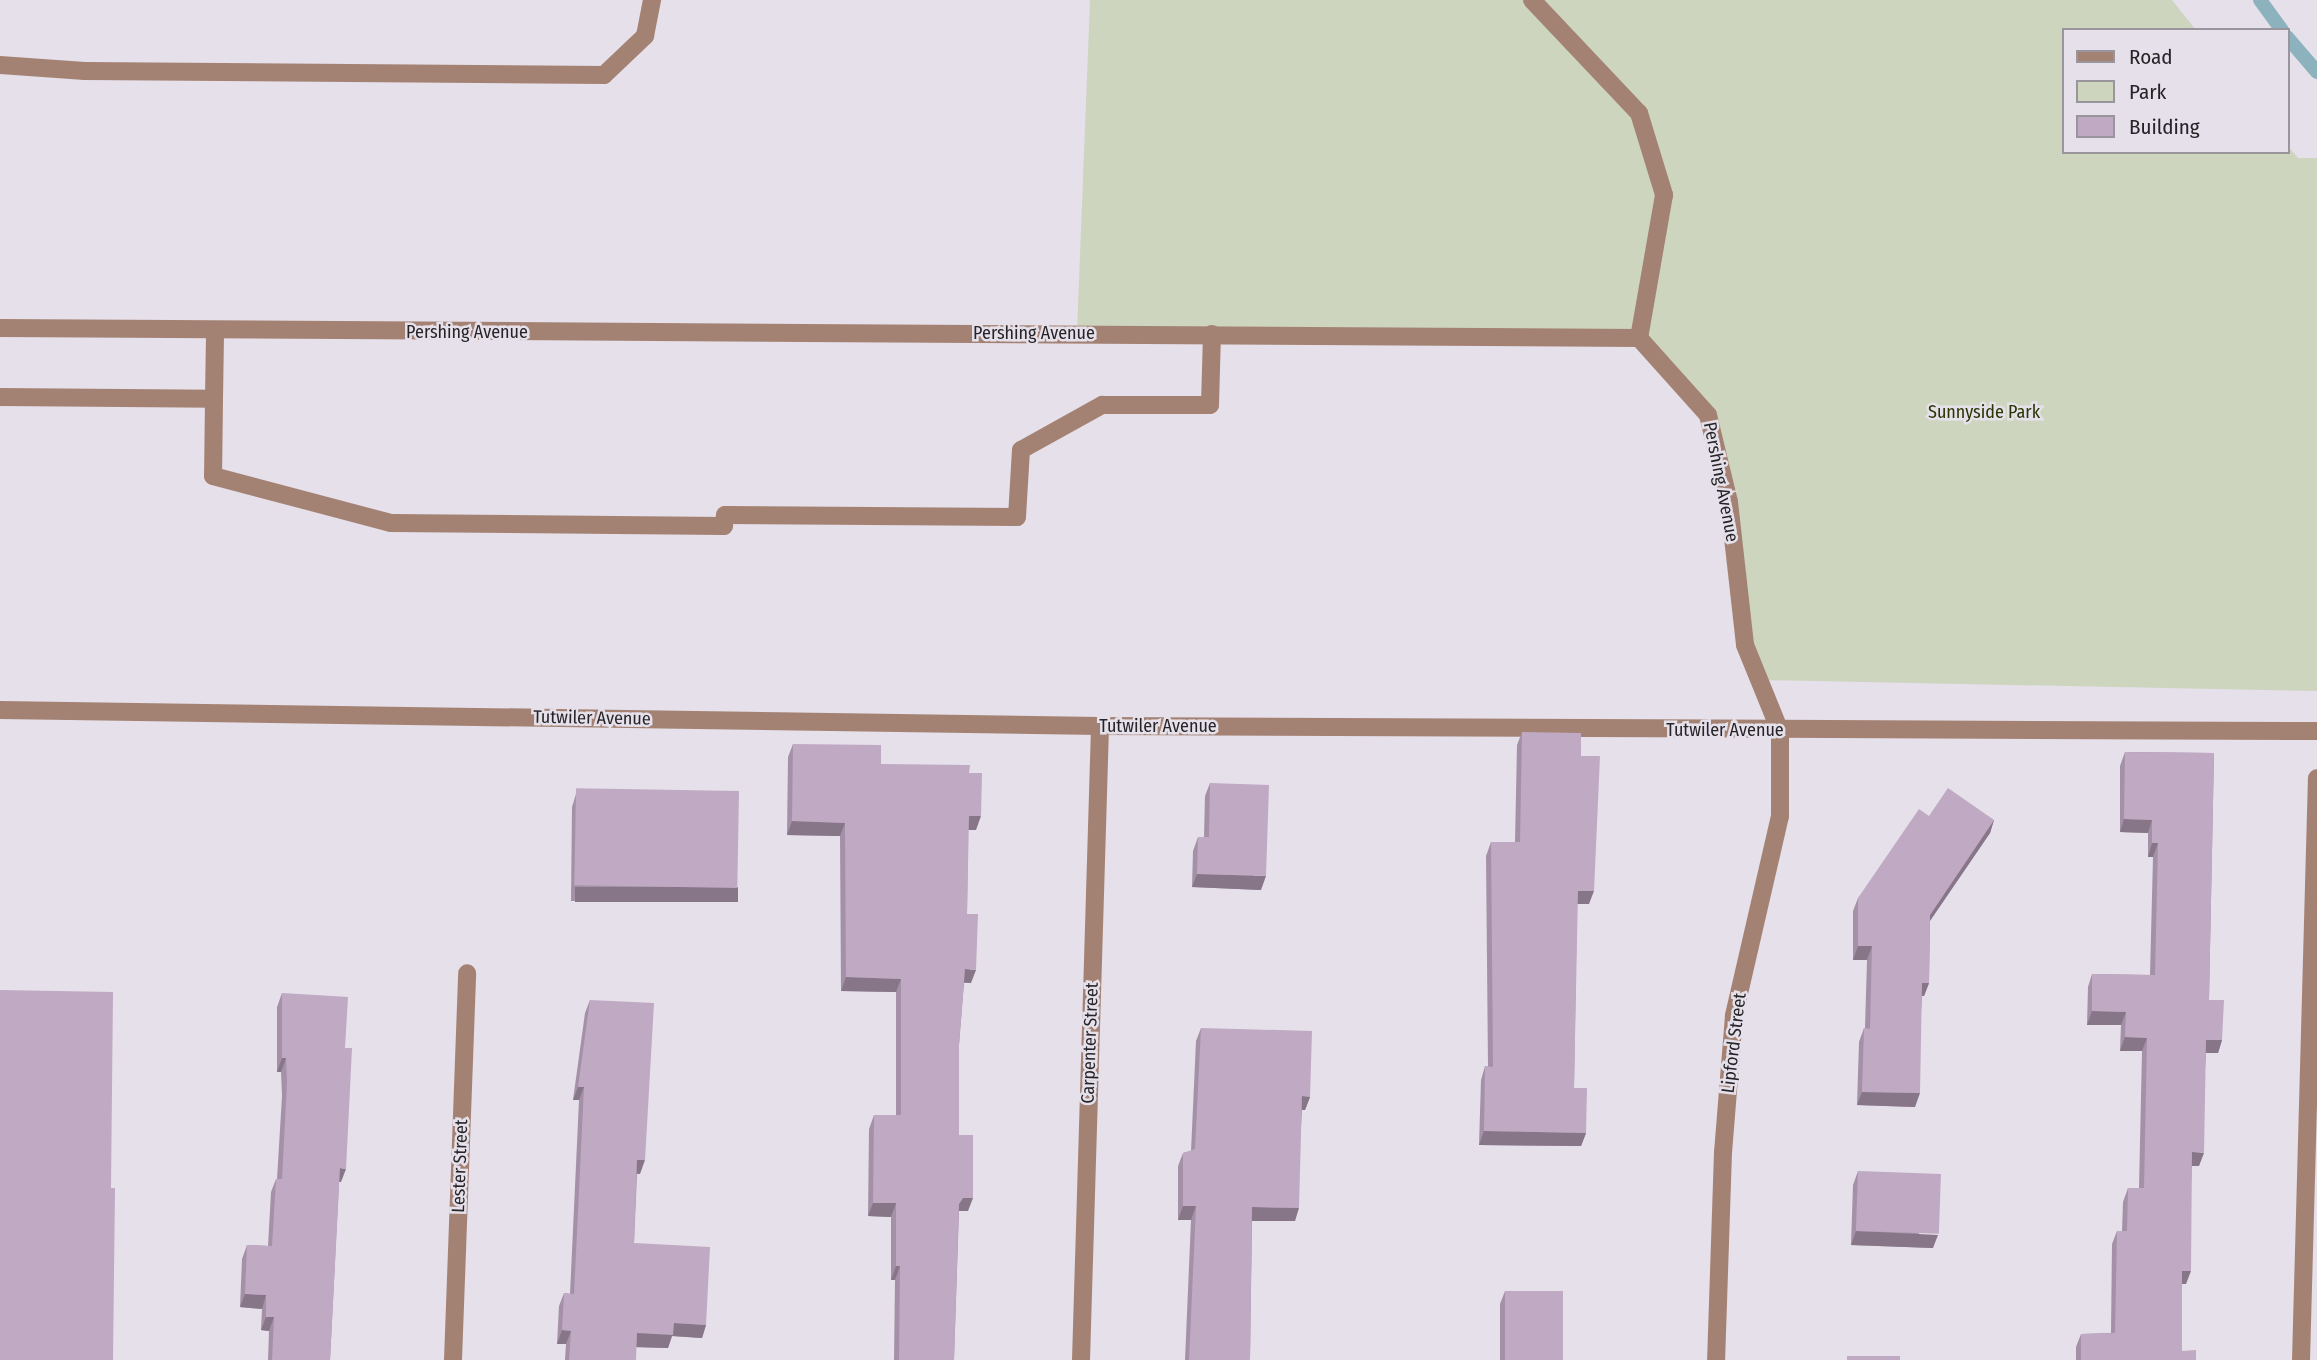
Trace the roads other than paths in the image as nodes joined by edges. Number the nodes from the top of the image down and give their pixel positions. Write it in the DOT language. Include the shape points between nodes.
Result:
graph roads {
  1 [pos="652,0"];
  2 [pos="1532,0"];
  3 [pos="0,65"];
  4 [pos="0,328"];
  5 [pos="215,332"];
  6 [pos="1212,334"];
  7 [pos="1639,338"];
  8 [pos="0,397"];
  9 [pos="214,398"];
  10 [pos="0,710"];
  11 [pos="1100,726"];
  12 [pos="1780,731"];
  13 [pos="2317,731"];
  14 [pos="2317,778"];
  15 [pos="467,973"];
  16 [pos="453,1360"];
  17 [pos="1081,1360"];
  18 [pos="1716,1360"];
  19 [pos="2301,1360"];
  1 -- 3 [label="street" via="645,36 604,75 85,71"];
  2 -- 7 [label="street" via="1639,113 1664,195"];
  4 -- 5 [label="street, Pershing Avenue"];
  5 -- 6 [label="street, Pershing Avenue"];
  5 -- 9 [label="street"];
  6 -- 7 [label="street, Pershing Avenue"];
  6 -- 9 [label="street" via="1210,405 1102,405 1021,450 1017,517 725,515 724,526 391,523 213,476"];
  7 -- 12 [label="street, Pershing Avenue" via="1708,415 1729,502 1745,645"];
  8 -- 9 [label="street"];
  10 -- 11 [label="street, Tutwiler Avenue"];
  11 -- 12 [label="street, Tutwiler Avenue"];
  11 -- 17 [label="street, Carpenter Street"];
  12 -- 13 [label="street, Tutwiler Avenue"];
  12 -- 18 [label="street, Lipford Street" via="1780,816 1734,1016 1723,1152"];
  14 -- 19 [label="street"];
  15 -- 16 [label="street, Lester Street"];
}
